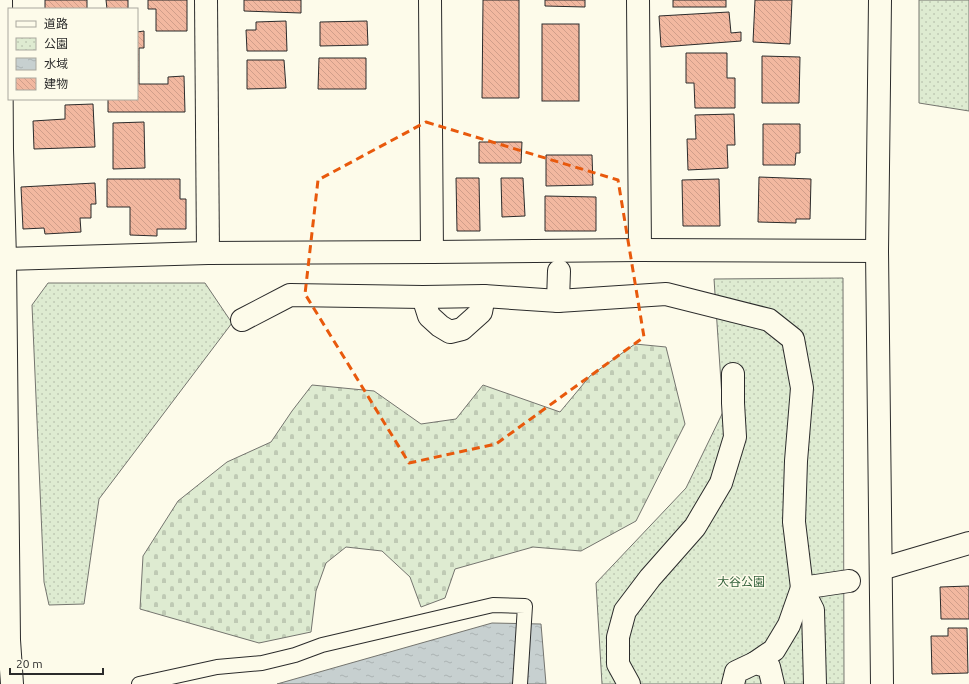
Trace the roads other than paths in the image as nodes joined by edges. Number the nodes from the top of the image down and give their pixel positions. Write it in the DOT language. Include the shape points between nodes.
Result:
graph roads {
  1 [pos="1,0"];
  2 [pos="206,0"];
  3 [pos="430,0"];
  4 [pos="638,0"];
  5 [pos="880,0"];
  6 [pos="1,149"];
  7 [pos="640,250"];
  8 [pos="877,251"];
  9 [pos="432,252"];
  10 [pos="208,253"];
  11 [pos="5,259"];
  12 [pos="559,271"];
  13 [pos="484,296"];
  14 [pos="423,297"];
  15 [pos="558,301"];
  16 [pos="242,320"];
  17 [pos="733,374"];
  18 [pos="969,543"];
  19 [pos="881,569"];
  20 [pos="849,581"];
  21 [pos="802,588"];
  22 [pos="5,640"];
  23 [pos="755,663"];
  24 [pos="12,684"];
  25 [pos="139,684"];
  26 [pos="520,684"];
  27 [pos="629,684"];
  28 [pos="734,684"];
  29 [pos="772,684"];
  30 [pos="815,684"];
  31 [pos="882,684"];
  1 -- 6 [label="street"];
  2 -- 10 [label="street"];
  3 -- 9 [label="street"];
  4 -- 7 [label="street"];
  5 -- 8 [label="street"];
  6 -- 11 [label="street"];
  7 -- 8 [label="street"];
  7 -- 9 [label="street"];
  8 -- 19 [label="street"];
  9 -- 10 [label="street"];
  10 -- 11 [label="street"];
  11 -- 22 [label="street"];
  12 -- 15 [label="street"];
  13 -- 14 [label="street"];
  13 -- 14 [label="street" via="481,312 462,329 450,332 429,316"];
  13 -- 15 [label="street"];
  14 -- 16 [label="street" via="290,295"];
  15 -- 21 [label="street" via="666,294 769,320 793,339 802,388 794,522"];
  17 -- 27 [label="street" via="735,437 721,483 695,527 625,611 618,637 618,664"];
  18 -- 19 [label="street"];
  19 -- 31 [label="street"];
  20 -- 21 [label="street"];
  21 -- 23 [label="street" via="789,625 774,650"];
  21 -- 30 [label="street" via="813,610"];
  22 -- 24 [label="street"];
  23 -- 28 [label="street" via="736,672"];
  23 -- 29 [label="street" via="769,667"];
  25 -- 26 [label="lane" via="217,667 262,663 295,655 322,644 493,605 525,606"];
}
